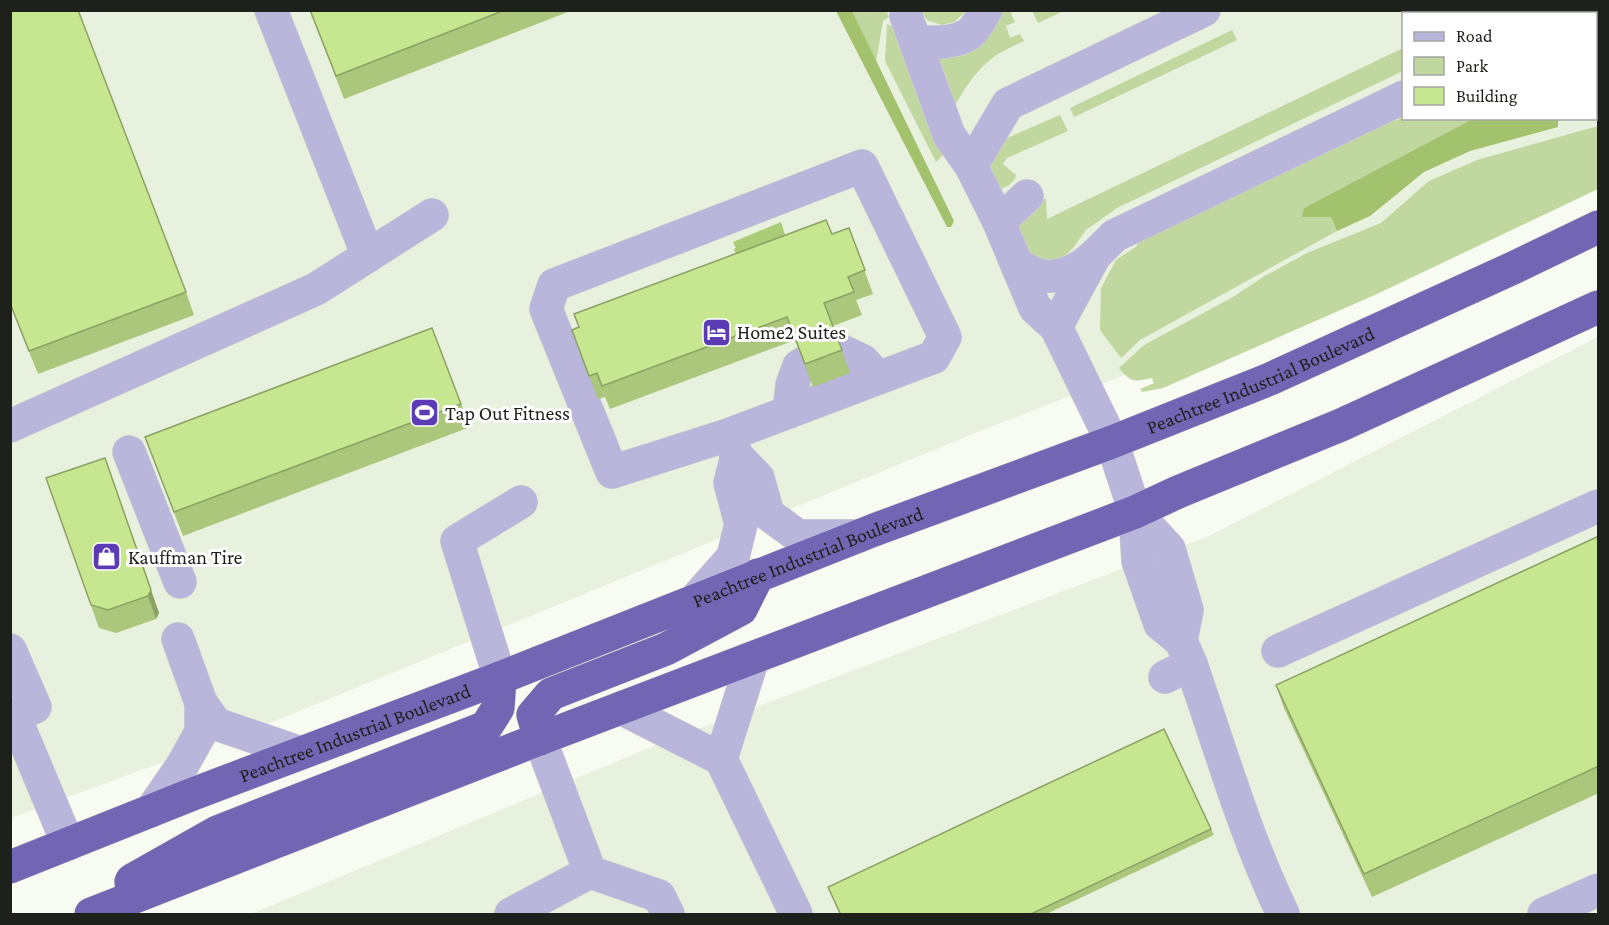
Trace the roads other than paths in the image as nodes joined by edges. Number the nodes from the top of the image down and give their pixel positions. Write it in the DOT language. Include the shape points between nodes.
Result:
graph roads {
  1 [pos="271,10"];
  2 [pos="986,10"];
  3 [pos="1204,10"];
  4 [pos="1402,98"];
  5 [pos="971,166"];
  6 [pos="1027,196"];
  7 [pos="432,215"];
  8 [pos="999,222"];
  9 [pos="1599,227"];
  10 [pos="368,256"];
  11 [pos="1095,256"];
  12 [pos="1017,265"];
  13 [pos="1599,307"];
  14 [pos="1056,327"];
  15 [pos="842,351"];
  16 [pos="804,363"];
  17 [pos="878,378"];
  18 [pos="789,412"];
  19 [pos="10,426"];
  20 [pos="1112,442"];
  21 [pos="732,446"];
  22 [pos="129,452"];
  23 [pos="521,502"];
  24 [pos="1599,506"];
  25 [pos="1135,512"];
  26 [pos="859,536"];
  27 [pos="758,575"];
  28 [pos="180,582"];
  29 [pos="694,601"];
  30 [pos="178,639"];
  31 [pos="10,650"];
  32 [pos="1278,651"];
  33 [pos="753,658"];
  34 [pos="500,678"];
  35 [pos="201,704"];
  36 [pos="621,708"];
  37 [pos="13,716"];
  38 [pos="540,739"];
  39 [pos="301,753"];
  40 [pos="722,759"];
  41 [pos="151,811"];
  42 [pos="68,844"];
  43 [pos="10,867"];
  44 [pos="590,872"];
  45 [pos="1599,890"];
  46 [pos="125,901"];
  47 [pos="91,915"];
  48 [pos="511,915"];
  49 [pos="668,915"];
  50 [pos="796,915"];
  51 [pos="1283,915"];
  52 [pos="1544,915"];
  1 -- 10 [label="street"];
  2 -- 5 [label="street" via="969,34 950,41 911,29 948,135"];
  3 -- 5 [label="street" via="1008,104"];
  4 -- 11 [label="street" via="1114,236"];
  5 -- 8 [label="street"];
  6 -- 8 [label="street"];
  7 -- 10 [label="street"];
  8 -- 12 [label="street"];
  9 -- 20 [label="highway, Peachtree Industrial Boulevard" via="1270,379"];
  10 -- 19 [label="street" via="316,289"];
  11 -- 12 [label="street" via="1069,274 1052,276"];
  11 -- 14 [label="street"];
  12 -- 14 [label="street" via="1035,308"];
  13 -- 25 [label="highway" via="1341,425"];
  14 -- 20 [label="street"];
  15 -- 17 [label="street" via="863,361"];
  16 -- 18 [label="street" via="792,385"];
  17 -- 18 [label="street"];
  17 -- 21 [label="street" via="934,357 945,337 862,166 554,285 546,309 612,472"];
  18 -- 21 [label="street"];
  20 -- 25 [label="street"];
  20 -- 26 [label="highway, Peachtree Industrial Boulevard"];
  21 -- 26 [label="street" via="758,478 768,514 798,536"];
  21 -- 29 [label="street" via="730,483 741,524 733,557"];
  22 -- 28 [label="street"];
  23 -- 34 [label="street" via="457,541"];
  24 -- 32 [label="street"];
  25 -- 33 [label="highway"];
  25 -- 51 [label="street" via="1168,549 1187,610 1179,661"];
  26 -- 27 [label="highway, Peachtree Industrial Boulevard"];
  27 -- 29 [label="highway, Peachtree Industrial Boulevard"];
  27 -- 38 [label="highway" via="741,609 666,649 551,694 533,715"];
  29 -- 34 [label="highway, Peachtree Industrial Boulevard"];
  30 -- 35 [label="street"];
  31 -- 37 [label="street" via="35,707"];
  33 -- 36 [label="highway"];
  33 -- 40 [label="street"];
  34 -- 39 [label="highway, Peachtree Industrial Boulevard"];
  34 -- 46 [label="highway" via="498,708 486,727 217,832 132,880"];
  35 -- 39 [label="street" via="216,724"];
  35 -- 41 [label="street" via="201,732"];
  36 -- 38 [label="highway"];
  36 -- 40 [label="street"];
  37 -- 42 [label="street"];
  38 -- 44 [label="street"];
  38 -- 46 [label="highway"];
  39 -- 41 [label="highway, Peachtree Industrial Boulevard"];
  40 -- 50 [label="street"];
  41 -- 42 [label="highway, Peachtree Industrial Boulevard"];
  42 -- 43 [label="highway, Peachtree Industrial Boulevard"];
  44 -- 48 [label="street"];
  44 -- 49 [label="street" via="659,896"];
  45 -- 52 [label="street"];
  46 -- 47 [label="highway"];
}
